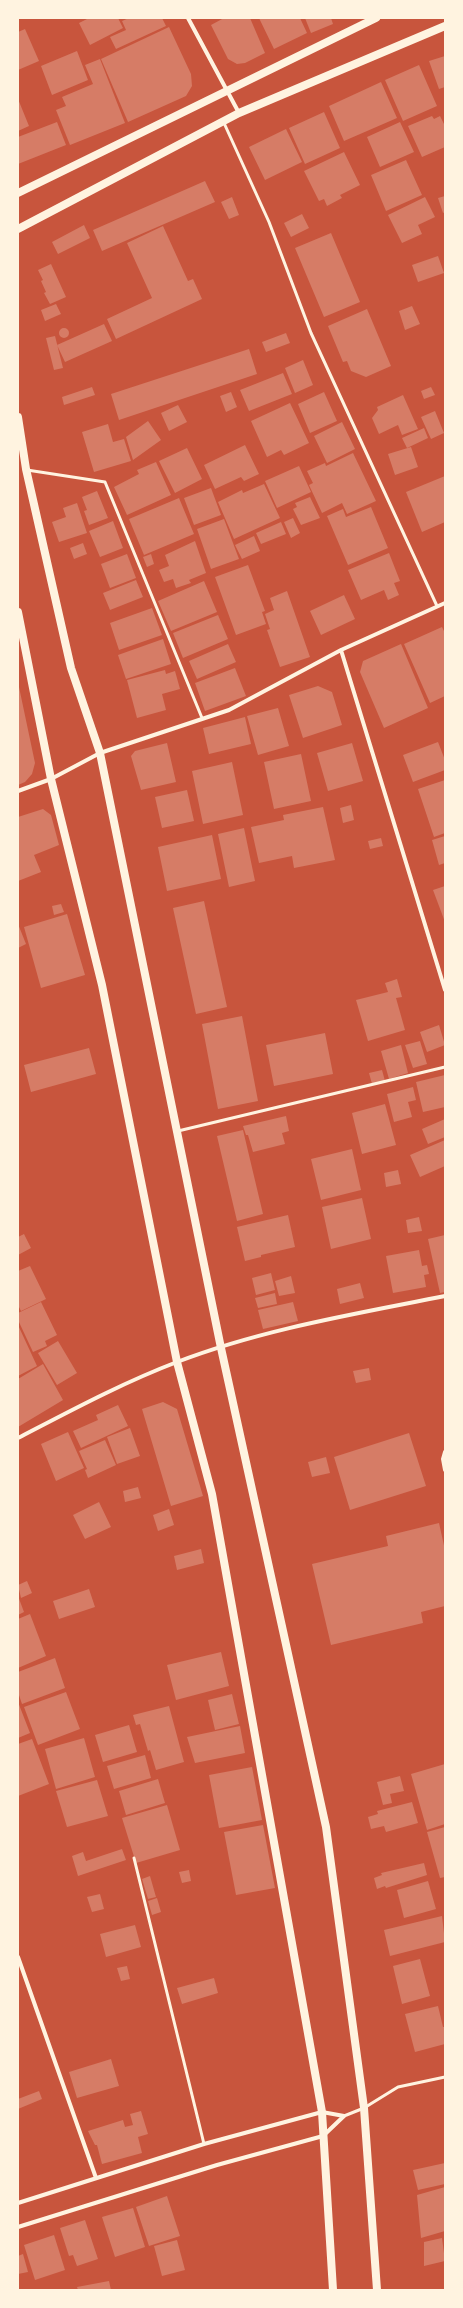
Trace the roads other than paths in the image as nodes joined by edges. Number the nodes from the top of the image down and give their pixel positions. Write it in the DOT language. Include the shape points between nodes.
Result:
graph roads {
  1 [pos="188,18"];
  2 [pos="376,18"];
  3 [pos="445,26"];
  4 [pos="228,90"];
  5 [pos="239,113"];
  6 [pos="223,121"];
  7 [pos="18,193"];
  8 [pos="18,229"];
  9 [pos="18,417"];
  10 [pos="26,470"];
  11 [pos="445,603"];
  12 [pos="437,606"];
  13 [pos="18,612"];
  14 [pos="341,650"];
  15 [pos="202,718"];
  16 [pos="100,753"];
  17 [pos="51,778"];
  18 [pos="18,791"];
  19 [pos="445,990"];
  20 [pos="445,1068"];
  21 [pos="177,1131"];
  22 [pos="445,1296"];
  23 [pos="221,1348"];
  24 [pos="177,1362"];
  25 [pos="18,1438"];
  26 [pos="445,1452"];
  27 [pos="445,1470"];
  28 [pos="134,1858"];
  29 [pos="18,1957"];
  30 [pos="445,2077"];
  31 [pos="364,2108"];
  32 [pos="322,2112"];
  33 [pos="344,2116"];
  34 [pos="323,2136"];
  35 [pos="204,2144"];
  36 [pos="96,2178"];
  37 [pos="18,2203"];
  38 [pos="18,2227"];
  39 [pos="333,2290"];
  40 [pos="377,2290"];
  1 -- 4 [label="street"];
  2 -- 4 [label="main road"];
  3 -- 5 [label="main road"];
  4 -- 5 [label="street"];
  4 -- 7 [label="main road"];
  5 -- 6 [label="main road"];
  6 -- 8 [label="main road"];
  6 -- 12 [label="lane" via="269,222 312,333"];
  9 -- 10 [label="main road"];
  10 -- 15 [label="lane" via="105,482"];
  10 -- 16 [label="main road" via="71,668"];
  11 -- 12 [label="street"];
  12 -- 14 [label="street"];
  13 -- 17 [label="main road"];
  14 -- 15 [label="street" via="229,710"];
  14 -- 19 [label="street"];
  15 -- 16 [label="street"];
  16 -- 17 [label="street"];
  16 -- 21 [label="main road"];
  17 -- 18 [label="street"];
  17 -- 24 [label="main road" via="102,985"];
  20 -- 21 [label="lane"];
  21 -- 23 [label="main road"];
  22 -- 23 [label="street" via="315,1322"];
  23 -- 24 [label="street"];
  23 -- 31 [label="main road" via="326,1827"];
  24 -- 25 [label="street" via="85,1403"];
  24 -- 32 [label="main road" via="212,1494"];
  26 -- 27 [label="street"];
  28 -- 35 [label="lane"];
  29 -- 36 [label="street"];
  30 -- 31 [label="lane" via="398,2087"];
  31 -- 33 [label="lane"];
  31 -- 40 [label="main road"];
  32 -- 33 [label="street"];
  32 -- 34 [label="main road"];
  32 -- 35 [label="street"];
  33 -- 34 [label="street"];
  34 -- 38 [label="street" via="217,2165"];
  34 -- 39 [label="main road"];
  35 -- 36 [label="street"];
  36 -- 37 [label="street"];
}
